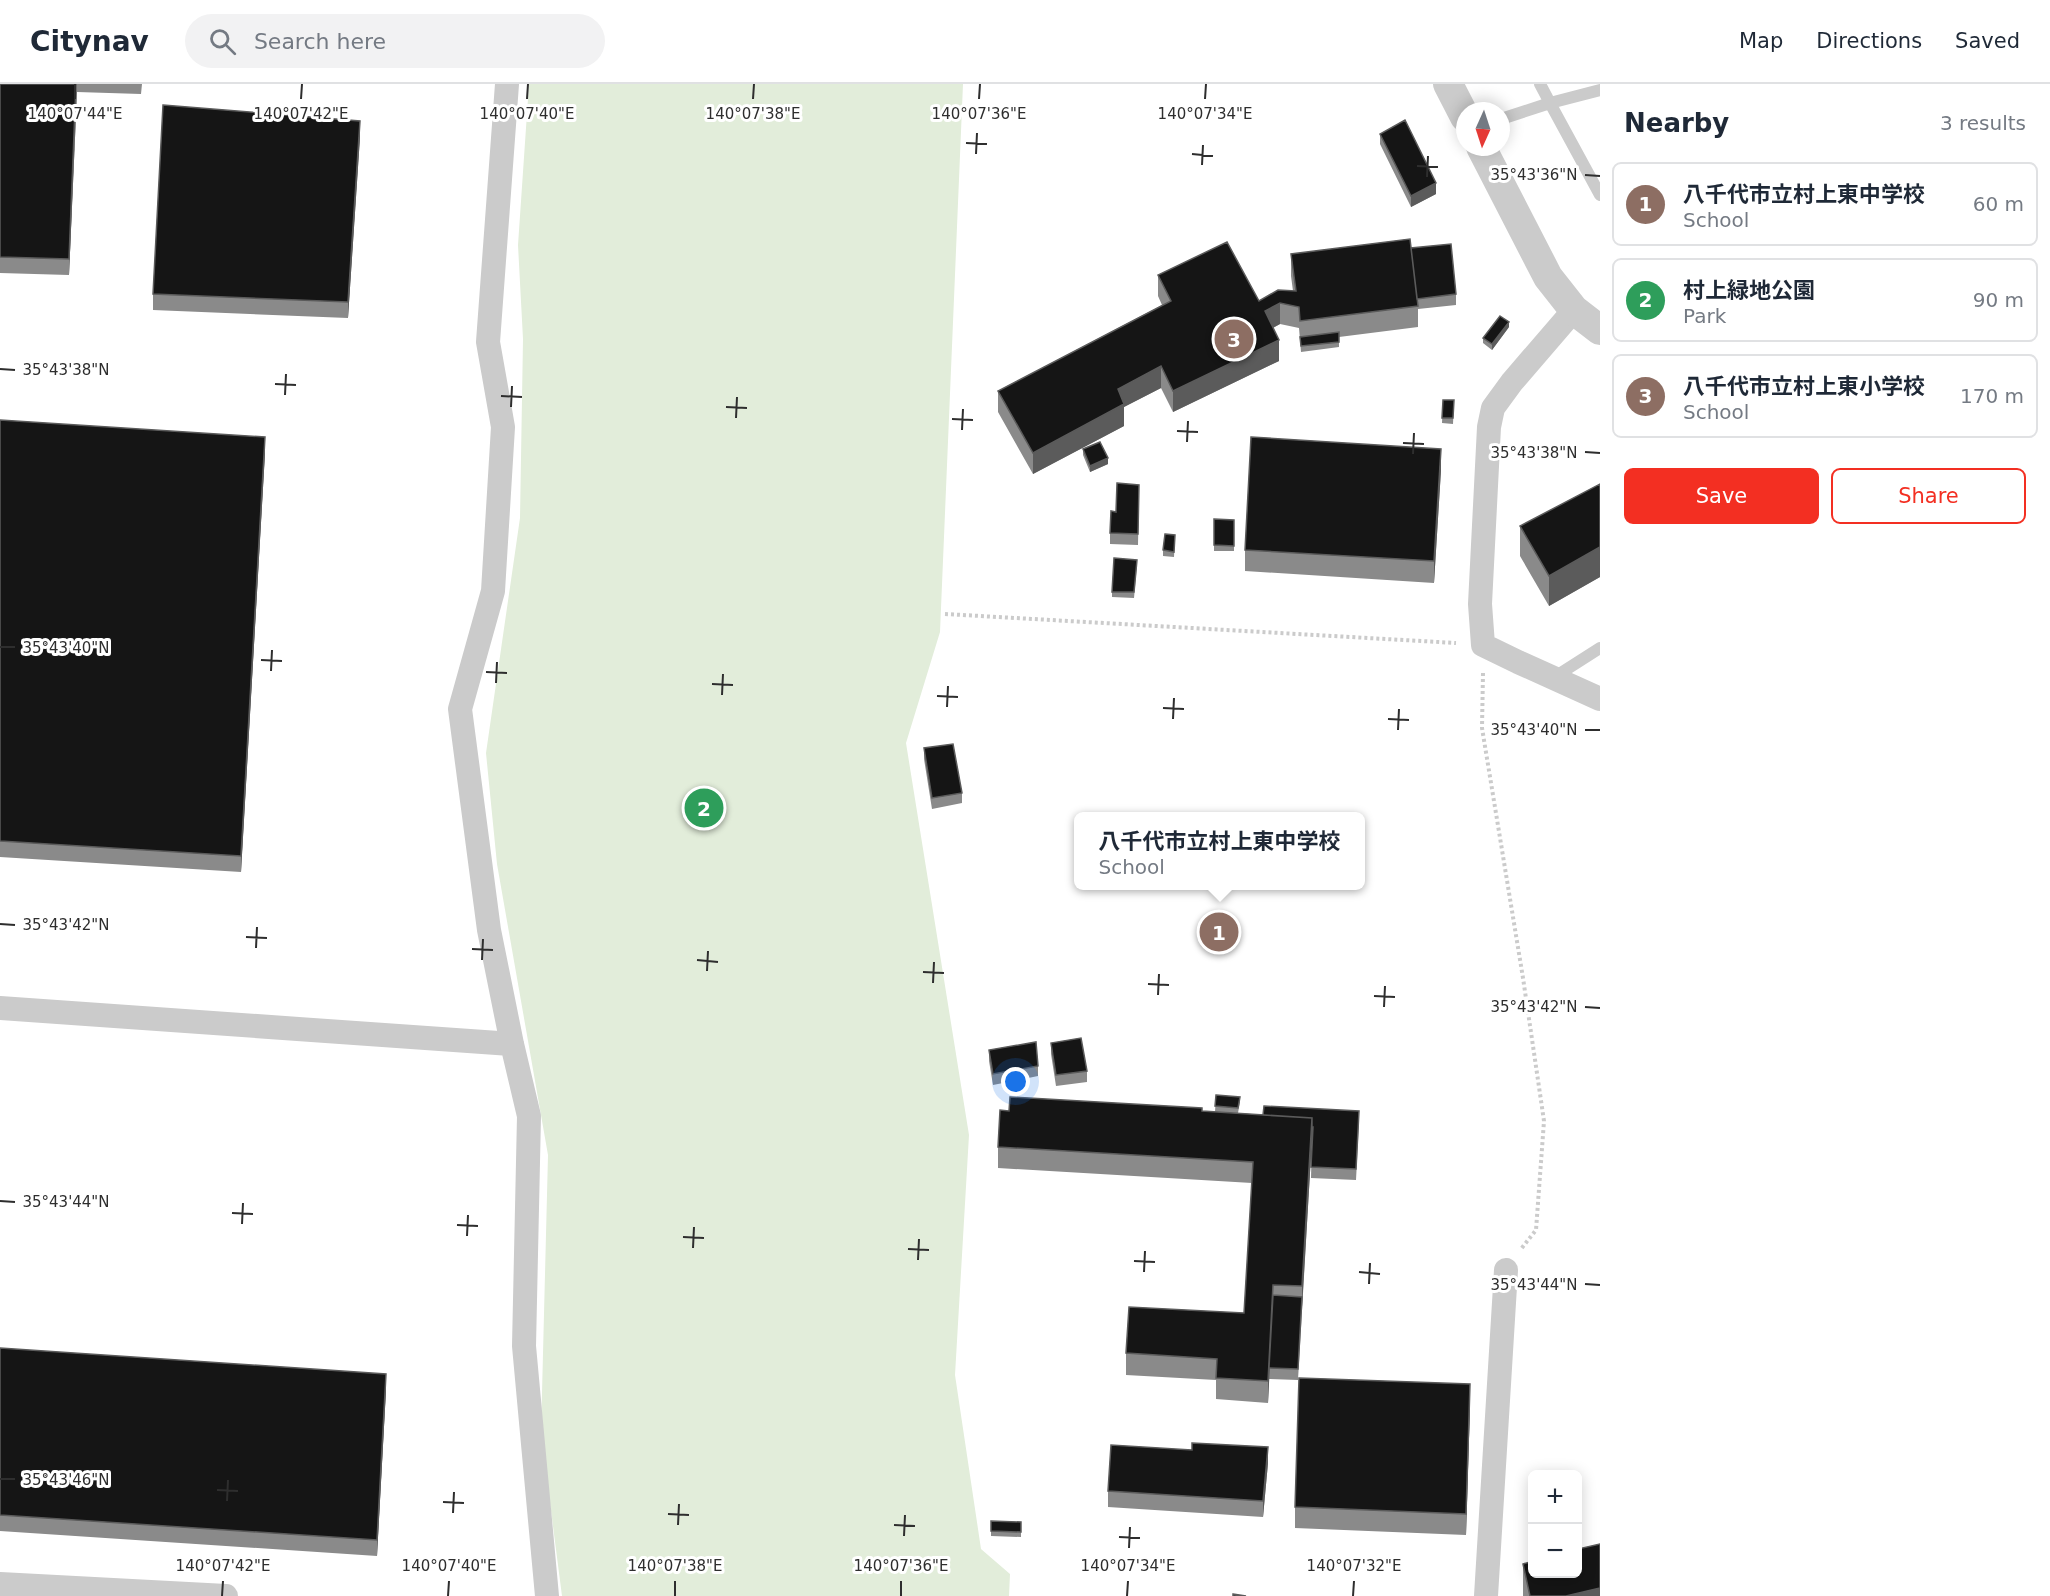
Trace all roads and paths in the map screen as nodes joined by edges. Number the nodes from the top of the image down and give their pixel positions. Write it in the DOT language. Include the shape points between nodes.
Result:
graph roads {
  1 [pos="507,84"];
  2 [pos="1448,84"];
  3 [pos="1540,84"];
  4 [pos="1600,90"];
  5 [pos="1457,102"];
  6 [pos="1550,103"];
  7 [pos="1510,116"];
  8 [pos="1485,156"];
  9 [pos="1600,195"];
  10 [pos="1574,310"];
  11 [pos="1600,330"];
  12 [pos="945,614"];
  13 [pos="1483,645"];
  14 [pos="1600,648"];
  15 [pos="1553,678"];
  16 [pos="1600,699"];
  17 [pos="0,1008"];
  18 [pos="512,1044"];
  19 [pos="1506,1270"];
  20 [pos="0,1584"];
  21 [pos="226,1596"];
  22 [pos="547,1596"];
  23 [pos="1486,1596"];
  1 -- 18 [label="street" via="488,342 503,426 493,591 460,709 489,930"];
  2 -- 5 [label="street"];
  3 -- 6 [label="lane"];
  4 -- 6 [label="lane"];
  6 -- 7 [label="lane"];
  6 -- 9 [label="lane"];
  8 -- 10 [label="street" via="1548,277"];
  10 -- 11 [label="street"];
  10 -- 13 [label="street" via="1493,408 1488,427 1480,604"];
  12 -- 13 [label="path"];
  13 -- 15 [label="street"];
  13 -- 19 [label="path" via="1482,728 1544,1122 1536,1230"];
  14 -- 15 [label="lane"];
  15 -- 16 [label="street"];
  17 -- 18 [label="street"];
  18 -- 22 [label="street" via="529,1116 524,1346"];
  19 -- 23 [label="street"];
  20 -- 21 [label="street"];
}
